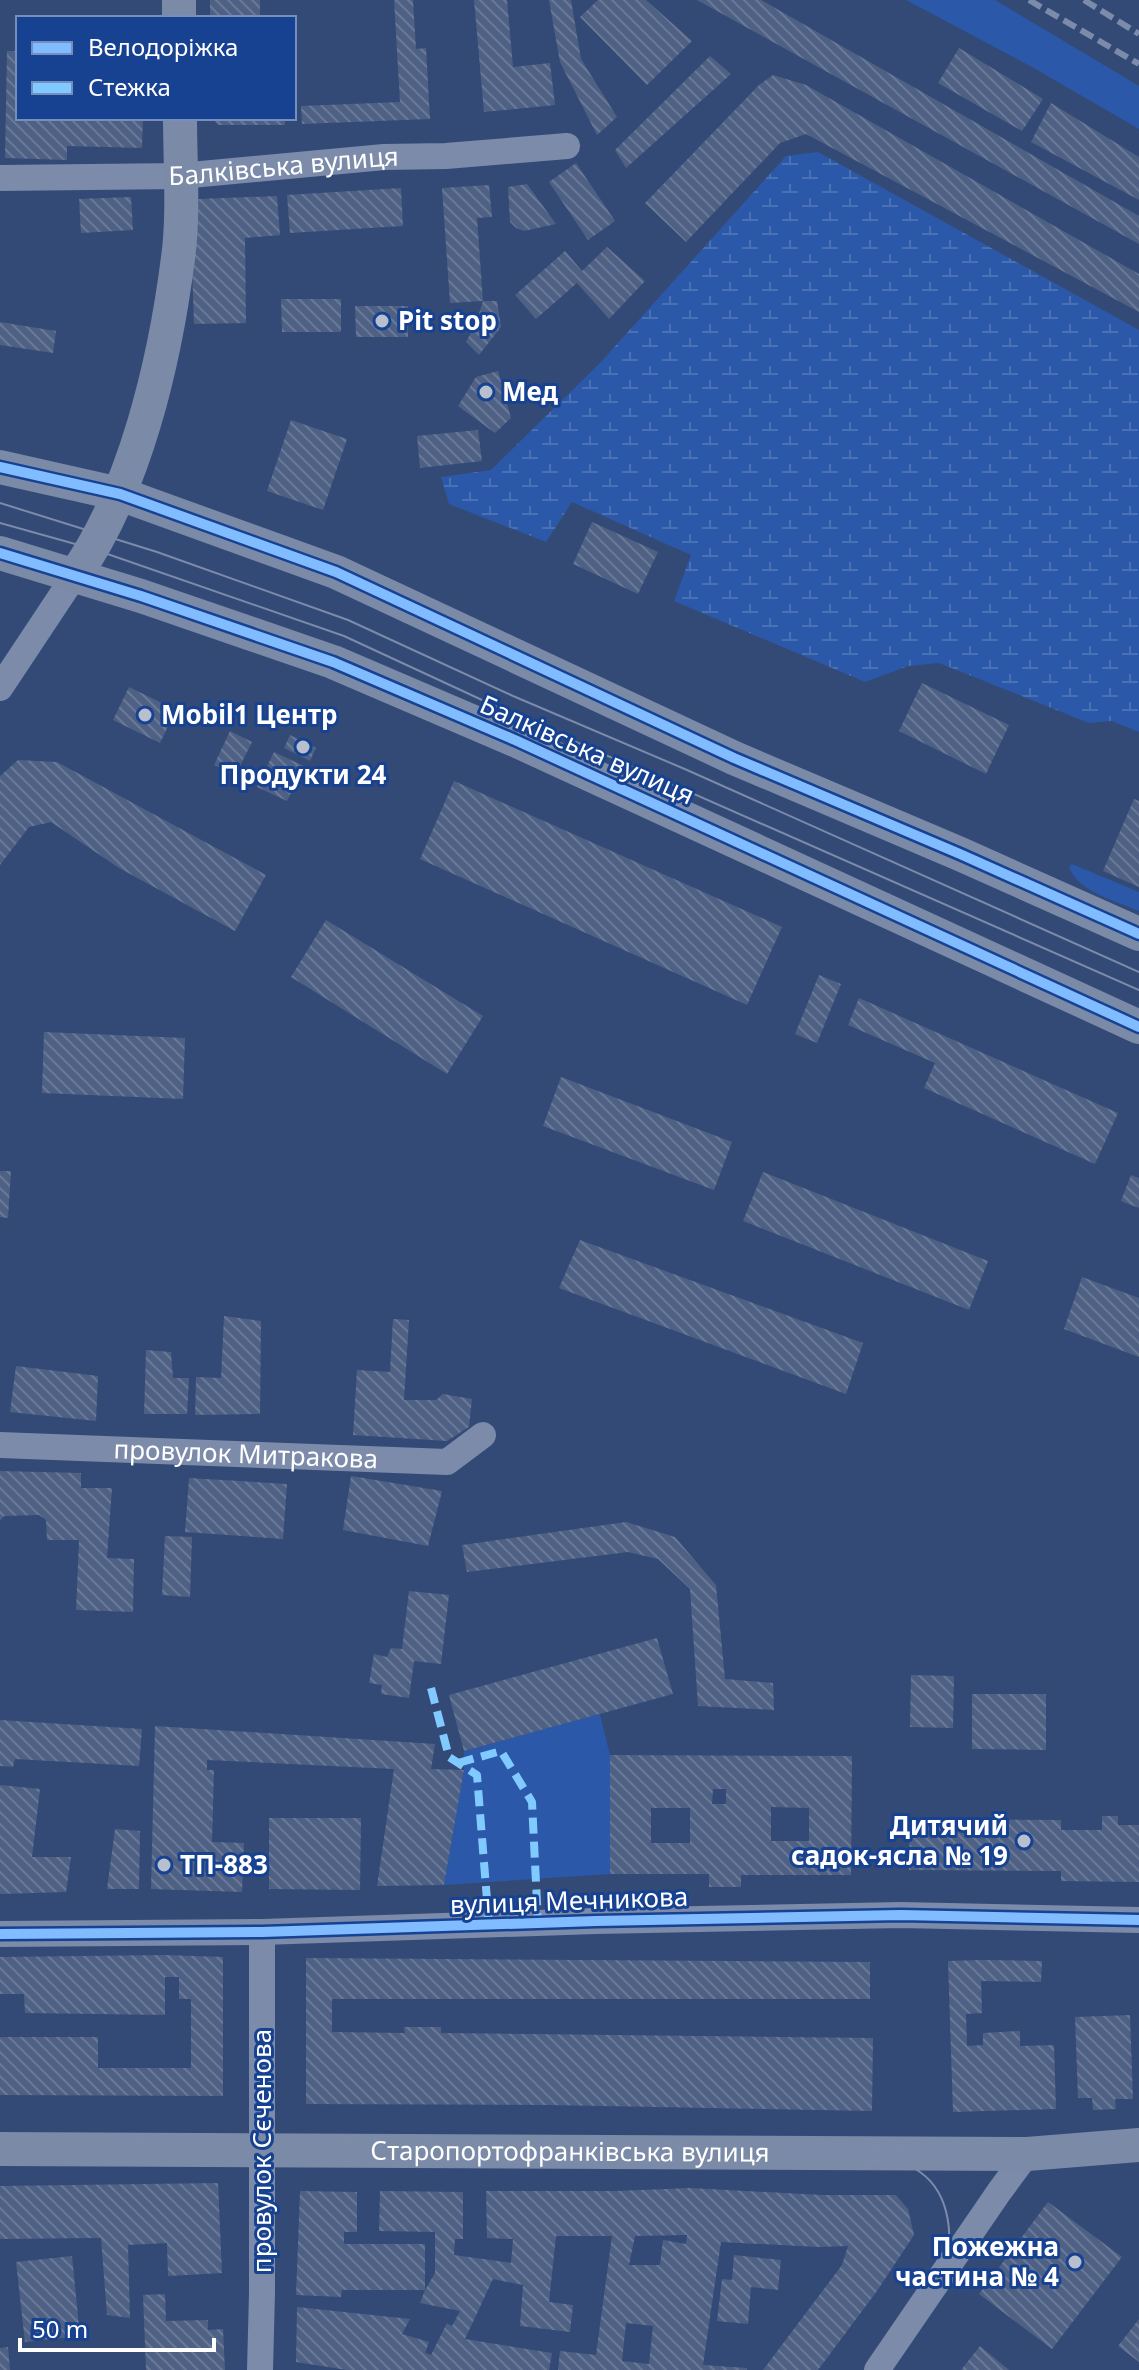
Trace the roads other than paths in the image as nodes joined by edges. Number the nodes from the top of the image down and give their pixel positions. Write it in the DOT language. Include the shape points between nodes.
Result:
graph roads {
  1 [pos="180,120"];
  2 [pos="567,146"];
  3 [pos="180,176"];
  4 [pos="0,178"];
  5 [pos="0,467"];
  6 [pos="120,494"];
  7 [pos="0,553"];
  8 [pos="75,575"];
  9 [pos="0,688"];
  10 [pos="1139,934"];
  11 [pos="1139,1027"];
  12 [pos="483,1435"];
  13 [pos="0,1445"];
  14 [pos="1139,1920"];
  15 [pos="262,1932"];
  16 [pos="0,1934"];
  17 [pos="1139,2145"];
  18 [pos="0,2149"];
  19 [pos="262,2151"];
  20 [pos="1027,2154"];
  21 [pos="260,2370"];
  22 [pos="877,2370"];
  1 -- 3 [label="main road"];
  2 -- 3 [label="street, Балківська вулиця"];
  3 -- 4 [label="street, Балківська вулиця"];
  3 -- 6 [label="main road" via="178,256 162,346"];
  5 -- 6 [label="main road, Балківська вулиця"];
  6 -- 8 [label="main road"];
  6 -- 10 [label="main road, Балківська вулиця" via="336,572 734,758"];
  7 -- 8 [label="main road, Балківська вулиця"];
  8 -- 9 [label="street"];
  8 -- 11 [label="main road, Балківська вулиця" via="333,662 515,740"];
  12 -- 13 [label="street, провулок Митракова" via="447,1462"];
  14 -- 15 [label="street, вулиця Мечникова" via="901,1915"];
  15 -- 16 [label="street, вулиця Мечникова"];
  15 -- 19 [label="street, провулок Сєченова"];
  17 -- 20 [label="main road, Старопортофранківська вулиця"];
  18 -- 19 [label="main road, Старопортофранківська вулиця"];
  19 -- 20 [label="main road, Старопортофранківська вулиця"];
  19 -- 21 [label="street, провулок Сєченова"];
  20 -- 22 [label="street"];
}
